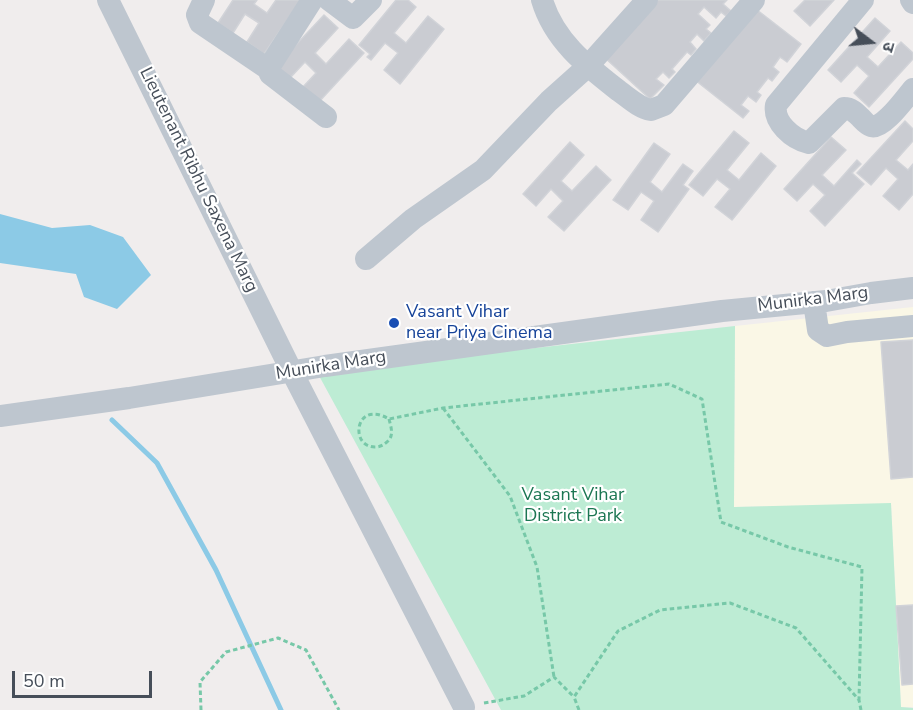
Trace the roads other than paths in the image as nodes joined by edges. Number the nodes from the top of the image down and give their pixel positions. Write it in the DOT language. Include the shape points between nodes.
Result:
graph roads {
  1 [pos="108,0"];
  2 [pos="204,0"];
  3 [pos="312,0"];
  4 [pos="329,0"];
  5 [pos="371,0"];
  6 [pos="542,0"];
  7 [pos="647,0"];
  8 [pos="754,0"];
  9 [pos="863,0"];
  10 [pos="587,67"];
  11 [pos="268,69"];
  12 [pos="913,89"];
  13 [pos="326,117"];
  14 [pos="366,259"];
  15 [pos="913,277"];
  16 [pos="913,288"];
  17 [pos="814,302"];
  18 [pos="913,326"];
  19 [pos="289,366"];
  20 [pos="0,402"];
  21 [pos="0,416"];
  22 [pos="464,707"];
  1 -- 19 [label="street, Lieutenant Ribhu Saxena Marg"];
  2 -- 11 [label="street" via="197,15 200,23"];
  3 -- 11 [label="street"];
  4 -- 5 [label="street" via="352,18"];
  6 -- 10 [label="street" via="558,34"];
  7 -- 10 [label="street"];
  8 -- 10 [label="street" via="657,109 644,109"];
  9 -- 12 [label="street" via="776,105 777,119 809,143 844,108 850,108 870,126 880,125"];
  10 -- 14 [label="street" via="483,170 413,219"];
  11 -- 13 [label="street"];
  15 -- 19 [label="street, Munirka Marg" via="575,320"];
  16 -- 17 [label="street, Munirka Marg"];
  17 -- 18 [label="street" via="818,330 827,336"];
  17 -- 19 [label="street, Munirka Marg"];
  19 -- 20 [label="street, Munirka Marg"];
  19 -- 21 [label="street, Munirka Marg" via="129,398"];
  19 -- 22 [label="street, Lieutenant Ribhu Saxena Marg"];
}
